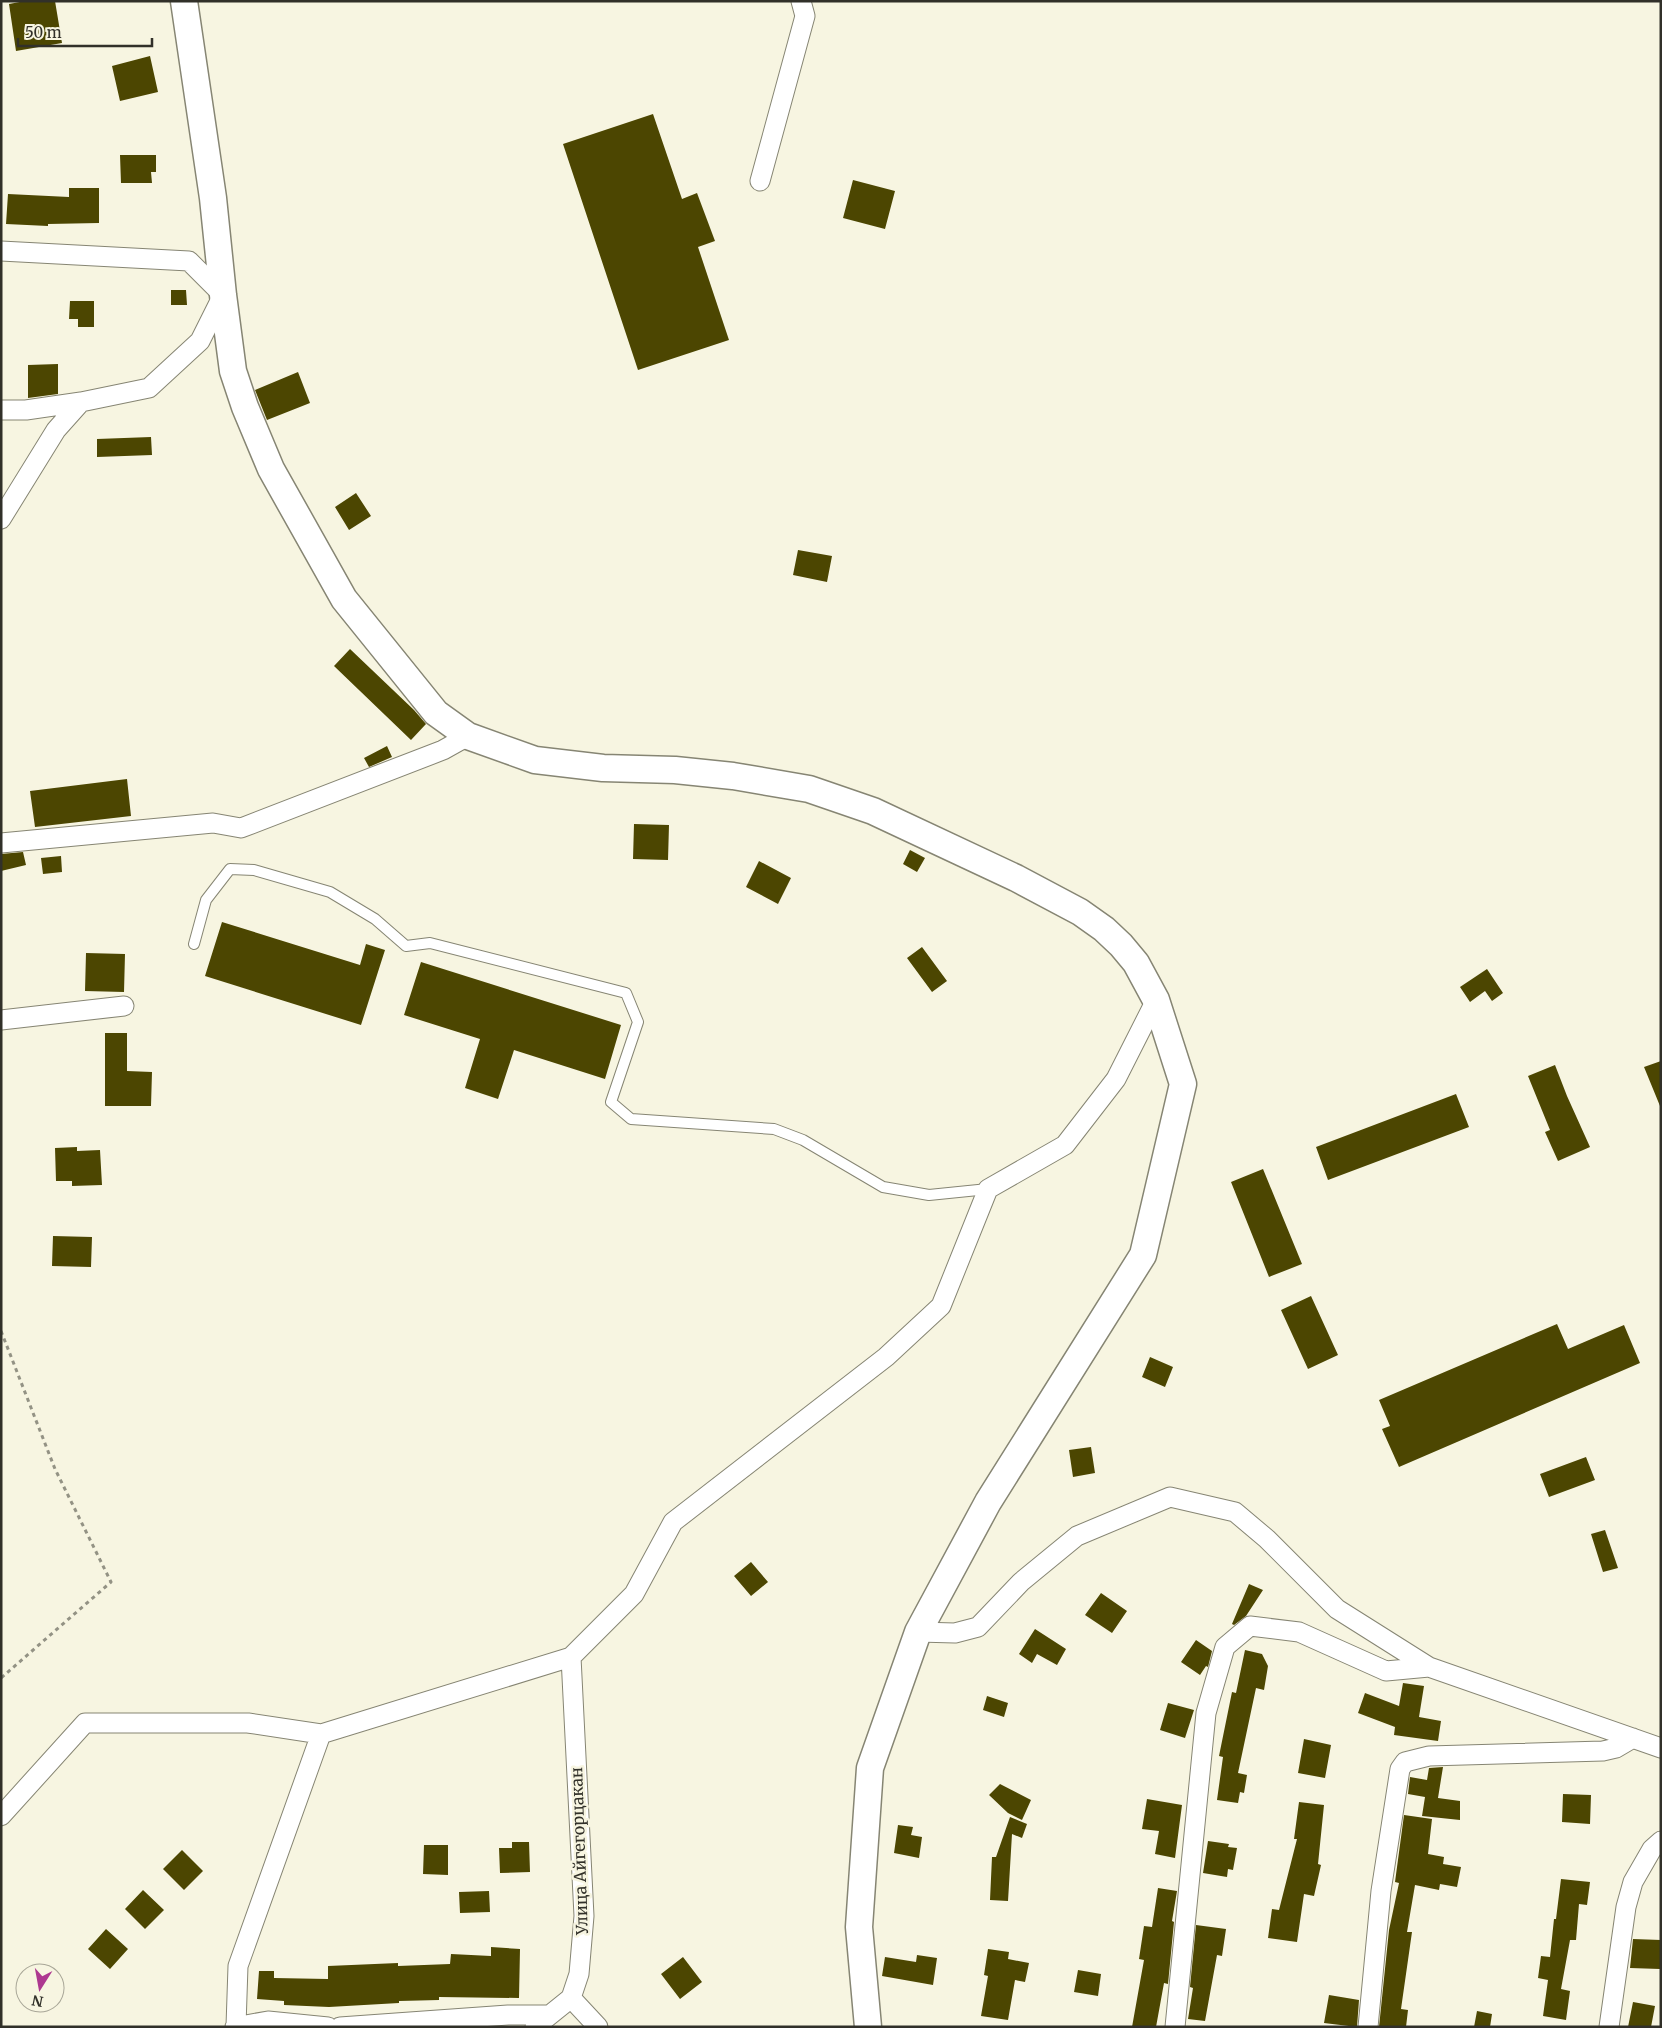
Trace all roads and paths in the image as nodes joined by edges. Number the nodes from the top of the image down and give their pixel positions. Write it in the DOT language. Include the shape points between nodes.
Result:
graph roads {
  1 [pos="184,1"];
  2 [pos="801,1"];
  3 [pos="760,182"];
  4 [pos="1,250"];
  5 [pos="223,295"];
  6 [pos="81,402"];
  7 [pos="1,410"];
  8 [pos="1,519"];
  9 [pos="468,736"];
  10 [pos="1,843"];
  11 [pos="194,944"];
  12 [pos="1156,1000"];
  13 [pos="124,1006"];
  14 [pos="1,1020"];
  15 [pos="988,1189"];
  16 [pos="1,1332"];
  17 [pos="918,1632"];
  18 [pos="570,1657"];
  19 [pos="1429,1667"];
  20 [pos="1,1678"];
  21 [pos="321,1734"];
  22 [pos="1633,1738"];
  23 [pos="1661,1748"];
  24 [pos="1,1816"];
  25 [pos="1661,1841"];
  26 [pos="572,1998"];
  27 [pos="542,2021"];
  28 [pos="236,2027"];
  29 [pos="328,2027"];
  30 [pos="340,2027"];
  31 [pos="598,2027"];
  32 [pos="868,2027"];
  33 [pos="1175,2027"];
  34 [pos="1368,2027"];
  35 [pos="1610,2027"];
  1 -- 5 [label="street" via="213,198"];
  2 -- 3 [label="street" via="805,16"];
  4 -- 5 [label="street" via="189,260"];
  5 -- 6 [label="street" via="200,341 149,388"];
  5 -- 9 [label="street" via="234,370 271,469 344,599 436,713"];
  6 -- 7 [label="street"];
  6 -- 8 [label="street" via="56,430"];
  9 -- 10 [label="street" via="443,750 241,828 213,823"];
  9 -- 12 [label="street" via="535,760 733,776 810,789 873,811 1080,912 1121,945 1139,968"];
  11 -- 15 [label="lane" via="206,900 230,869 254,870 330,892 375,919 406,946 430,943 626,993 638,1022 611,1102 631,1119 774,1129 803,1140 883,1187 930,1195"];
  12 -- 15 [label="street" via="1116,1079 1065,1145"];
  12 -- 17 [label="street" via="1183,1084 1144,1255 988,1502"];
  13 -- 14 [label="street"];
  15 -- 18 [label="street" via="941,1306 886,1357 672,1522 634,1594"];
  16 -- 20 [label="path" via="55,1469 111,1582"];
  17 -- 19 [label="street" via="954,1633 978,1626 1021,1582 1078,1536 1170,1497 1235,1512 1337,1609"];
  17 -- 32 [label="street" via="870,1768 860,1927"];
  18 -- 21 [label="street"];
  18 -- 26 [label="street, Улица Айгегорцакан" via="584,1916 579,1974"];
  19 -- 22 [label="street"];
  19 -- 33 [label="street" via="1386,1671 1299,1632 1250,1626 1225,1647 1206,1713"];
  21 -- 24 [label="street" via="248,1723 85,1723"];
  21 -- 28 [label="street" via="238,1966"];
  22 -- 23 [label="street"];
  22 -- 34 [label="street" via="1603,1751 1429,1756 1406,1762 1400,1769 1381,1891"];
  25 -- 35 [label="street" via="1652,1849 1633,1882 1626,1907"];
  26 -- 27 [label="street"];
  26 -- 31 [label="street"];
  27 -- 30 [label="street" via="508,2015"];
  28 -- 29 [label="street" via="268,2021"];
}
